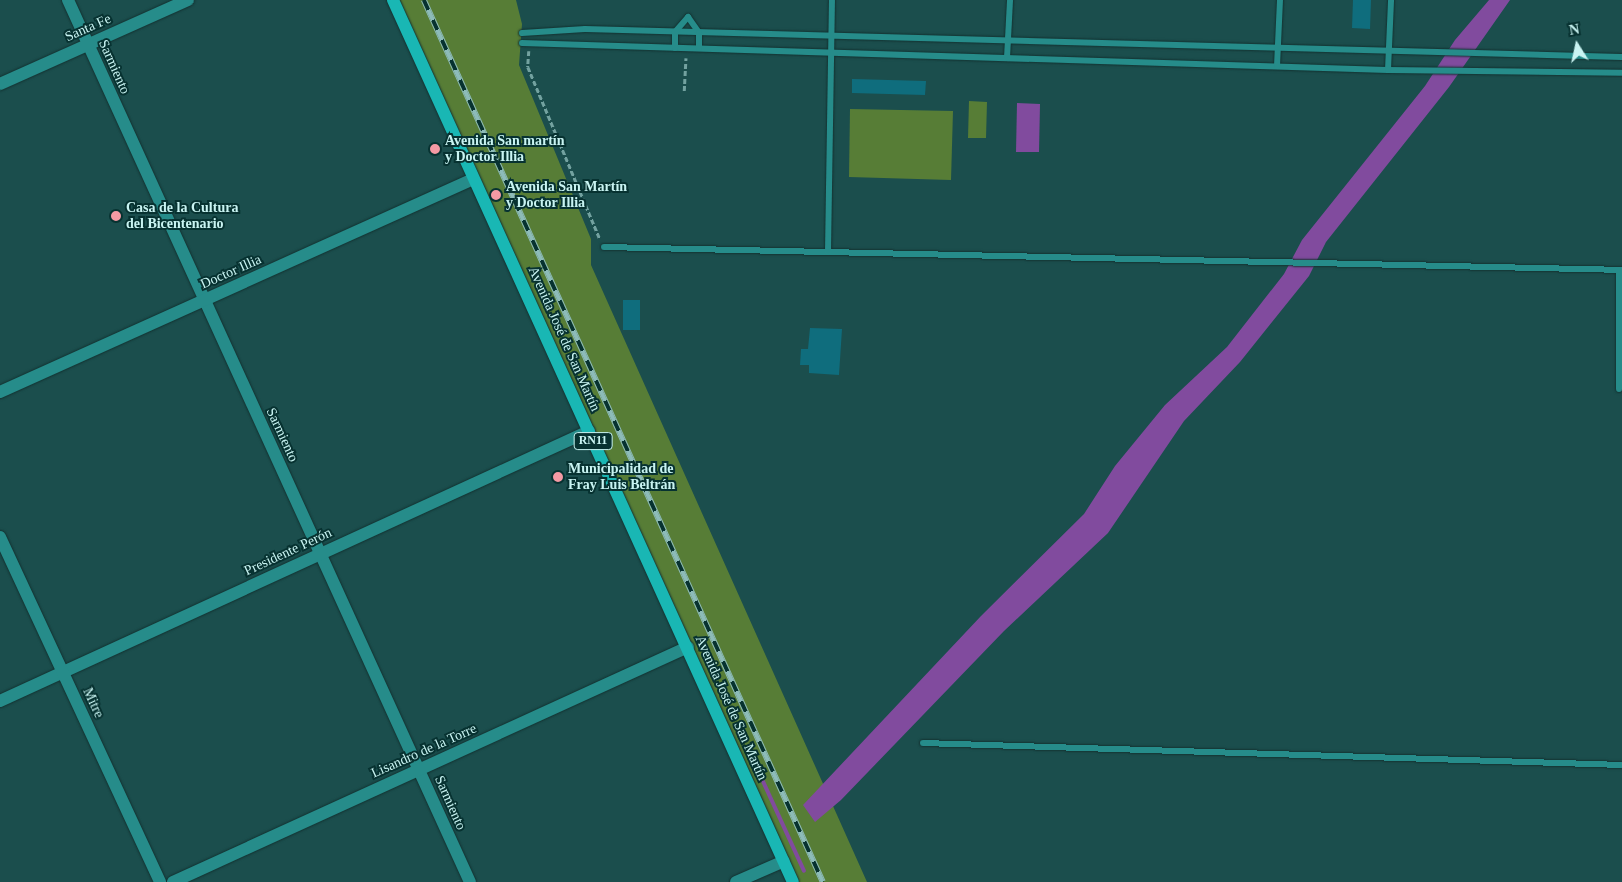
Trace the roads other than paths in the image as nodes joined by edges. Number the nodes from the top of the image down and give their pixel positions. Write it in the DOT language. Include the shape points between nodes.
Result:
graph roads {
  1 [pos="68,0"];
  2 [pos="188,0"];
  3 [pos="393,0"];
  4 [pos="832,0"];
  5 [pos="1010,0"];
  6 [pos="1280,0"];
  7 [pos="1390,0"];
  8 [pos="675,32"];
  9 [pos="522,33"];
  10 [pos="699,33"];
  11 [pos="831,36"];
  12 [pos="1009,39"];
  13 [pos="522,43"];
  14 [pos="88,45"];
  15 [pos="674,48"];
  16 [pos="700,48"];
  17 [pos="1278,49"];
  18 [pos="1388,51"];
  19 [pos="830,52"];
  20 [pos="1622,57"];
  21 [pos="1008,58"];
  22 [pos="1277,66"];
  23 [pos="1388,70"];
  24 [pos="1622,73"];
  25 [pos="0,84"];
  26 [pos="473,179"];
  27 [pos="604,247"];
  28 [pos="828,252"];
  29 [pos="1620,270"];
  30 [pos="204,301"];
  31 [pos="1619,389"];
  32 [pos="0,392"];
  33 [pos="589,431"];
  34 [pos="0,537"];
  35 [pos="321,554"];
  36 [pos="688,648"];
  37 [pos="62,672"];
  38 [pos="0,701"];
  39 [pos="923,743"];
  40 [pos="1622,765"];
  41 [pos="419,770"];
  42 [pos="784,861"];
  43 [pos="160,882"];
  44 [pos="173,882"];
  45 [pos="470,882"];
  46 [pos="736,882"];
  47 [pos="793,882"];
  1 -- 14 [label="street, Sarmiento"];
  2 -- 14 [label="street, Santa Fe"];
  3 -- 26 [label="main road, Avenida José de San Martín / RN11"];
  4 -- 11 [label="lane"];
  5 -- 12 [label="lane"];
  6 -- 17 [label="lane"];
  7 -- 18 [label="lane"];
  8 -- 9 [label="lane" via="585,29"];
  8 -- 10 [label="lane"];
  8 -- 10 [label="lane" via="688,17"];
  8 -- 15 [label="lane"];
  10 -- 11 [label="lane"];
  10 -- 16 [label="lane"];
  11 -- 12 [label="lane"];
  11 -- 19 [label="lane"];
  12 -- 17 [label="lane"];
  12 -- 21 [label="lane"];
  13 -- 15 [label="lane"];
  14 -- 25 [label="street, Santa Fe"];
  14 -- 30 [label="street, Sarmiento"];
  15 -- 16 [label="lane"];
  16 -- 19 [label="lane"];
  17 -- 18 [label="lane"];
  17 -- 22 [label="lane"];
  18 -- 20 [label="lane"];
  18 -- 23 [label="lane"];
  19 -- 21 [label="lane"];
  19 -- 28 [label="lane"];
  21 -- 22 [label="lane"];
  22 -- 23 [label="lane"];
  23 -- 24 [label="lane"];
  26 -- 30 [label="street, Doctor Illia"];
  26 -- 33 [label="main road, Avenida José de San Martín / RN11"];
  27 -- 28 [label="lane"];
  28 -- 29 [label="lane"];
  29 -- 31 [label="lane"];
  30 -- 32 [label="street, Doctor Illia"];
  30 -- 35 [label="street, Sarmiento"];
  33 -- 35 [label="street, Presidente Perón"];
  33 -- 36 [label="main road, Avenida José de San Martín / RN11"];
  34 -- 37 [label="street, Mitre"];
  35 -- 37 [label="street, Presidente Perón"];
  35 -- 41 [label="street, Sarmiento"];
  36 -- 41 [label="street, Lisandro de la Torre"];
  36 -- 42 [label="main road, Avenida José de San Martín / RN11"];
  37 -- 38 [label="street, Presidente Perón"];
  37 -- 43 [label="street, Mitre"];
  39 -- 40 [label="lane"];
  41 -- 44 [label="street, Lisandro de la Torre"];
  41 -- 45 [label="street, Sarmiento"];
  42 -- 46 [label="street"];
  42 -- 47 [label="main road, Avenida José de San Martín / RN11"];
}
